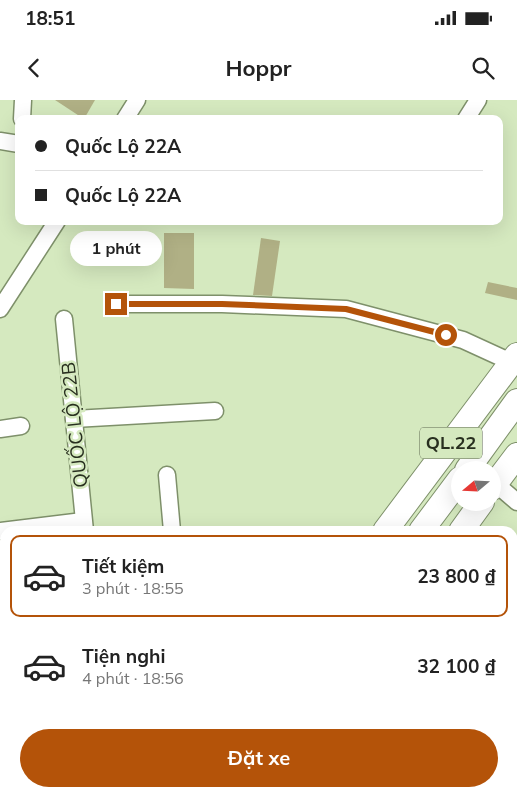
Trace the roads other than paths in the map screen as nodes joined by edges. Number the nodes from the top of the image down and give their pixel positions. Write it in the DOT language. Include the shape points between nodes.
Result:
graph roads {
  1 [pos="22,100"];
  2 [pos="137,100"];
  3 [pos="478,100"];
  4 [pos="22,115"];
  5 [pos="128,115"];
  6 [pos="469,115"];
  7 [pos="0,142"];
  8 [pos="15,144"];
  9 [pos="54,225"];
  10 [pos="116,304"];
  11 [pos="0,309"];
  12 [pos="64,319"];
  13 [pos="514,358"];
  14 [pos="517,402"];
  15 [pos="214,411"];
  16 [pos="74,419"];
  17 [pos="517,425"];
  18 [pos="21,426"];
  19 [pos="0,429"];
  20 [pos="517,455"];
  21 [pos="473,461"];
  22 [pos="500,461"];
  23 [pos="501,471"];
  24 [pos="167,475"];
  25 [pos="501,489"];
  26 [pos="451,491"];
  27 [pos="517,502"];
  28 [pos="454,511"];
  29 [pos="475,511"];
  30 [pos="84,526"];
  31 [pos="172,526"];
  32 [pos="389,526"];
  33 [pos="425,526"];
  34 [pos="444,526"];
  35 [pos="465,526"];
  1 -- 4 [label="street"];
  2 -- 5 [label="street"];
  3 -- 6 [label="street"];
  7 -- 8 [label="street"];
  9 -- 11 [label="street"];
  10 -- 13 [label="street" via="346,309 463,340"];
  12 -- 16 [label="street, QUỐC LỘ 22B"];
  13 -- 32 [label="highway, QL.22"];
  14 -- 21 [label="highway, QL.22"];
  15 -- 16 [label="street"];
  16 -- 30 [label="street, QUỐC LỘ 22B"];
  17 -- 22 [label="highway, QL.22"];
  18 -- 19 [label="street"];
  20 -- 23 [label="highway, QL.22"];
  24 -- 31 [label="street"];
  25 -- 27 [label="street"];
  26 -- 33 [label="highway, QL.22"];
  28 -- 34 [label="highway"];
  29 -- 35 [label="highway"];
}
